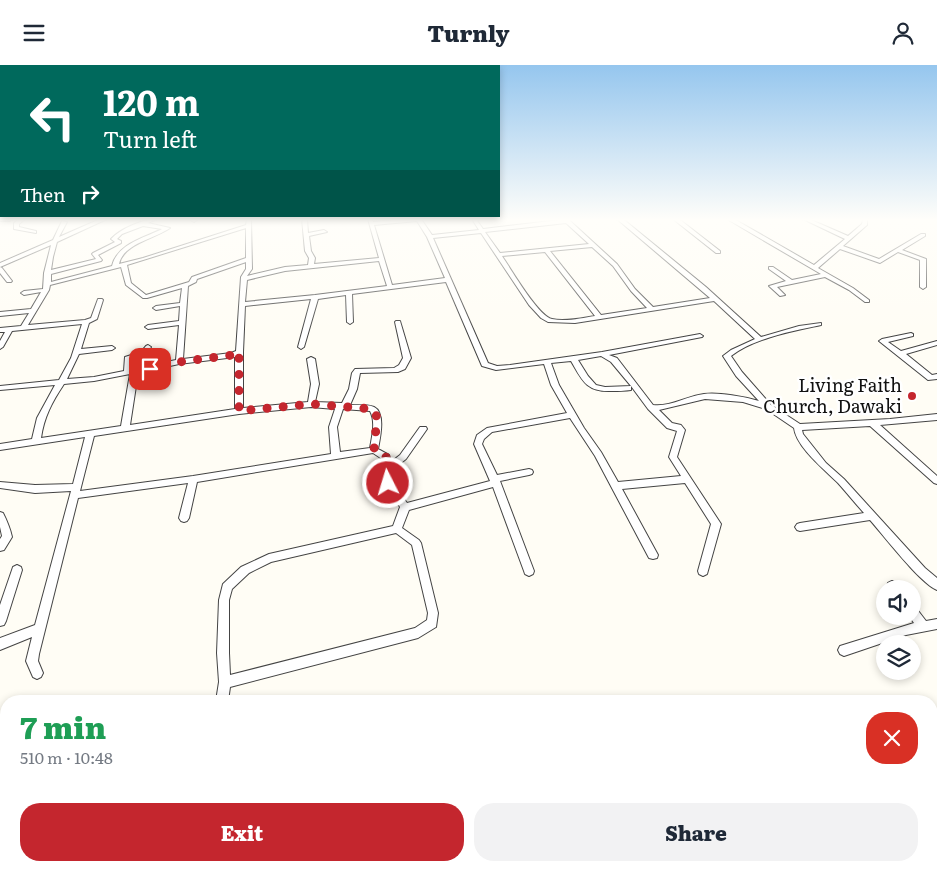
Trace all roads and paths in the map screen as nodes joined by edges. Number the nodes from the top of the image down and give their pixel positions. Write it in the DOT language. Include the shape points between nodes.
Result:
graph roads {
  1 [pos="19,257"];
  2 [pos="51,257"];
  3 [pos="97,257"];
  4 [pos="118,257"];
  5 [pos="151,257"];
  6 [pos="311,257"];
  7 [pos="438,257"];
  8 [pos="500,257"];
  9 [pos="551,257"];
  10 [pos="605,257"];
  11 [pos="665,257"];
  12 [pos="794,257"];
  13 [pos="828,257"];
  14 [pos="867,257"];
  15 [pos="889,257"];
  16 [pos="916,257"];
  17 [pos="249,258"];
  18 [pos="14,259"];
  19 [pos="381,259"];
  20 [pos="22,261"];
  21 [pos="0,265"];
  22 [pos="124,265"];
  23 [pos="311,266"];
  24 [pos="114,267"];
  25 [pos="771,268"];
  26 [pos="814,268"];
  27 [pos="0,269"];
  28 [pos="47,273"];
  29 [pos="825,275"];
  30 [pos="244,279"];
  31 [pos="447,280"];
  32 [pos="9,281"];
  33 [pos="791,282"];
  34 [pos="186,285"];
  35 [pos="47,287"];
  36 [pos="390,287"];
  37 [pos="923,287"];
  38 [pos="349,292"];
  39 [pos="24,293"];
  40 [pos="782,295"];
  41 [pos="315,297"];
  42 [pos="715,299"];
  43 [pos="100,300"];
  44 [pos="867,301"];
  45 [pos="184,304"];
  46 [pos="243,304"];
  47 [pos="156,308"];
  48 [pos="651,308"];
  49 [pos="34,311"];
  50 [pos="0,314"];
  51 [pos="599,317"];
  52 [pos="86,322"];
  53 [pos="350,322"];
  54 [pos="398,322"];
  55 [pos="182,323"];
  56 [pos="819,324"];
  57 [pos="23,327"];
  58 [pos="148,327"];
  59 [pos="0,329"];
  60 [pos="10,329"];
  61 [pos="911,335"];
  62 [pos="700,336"];
  63 [pos="760,340"];
  64 [pos="1,342"];
  65 [pos="937,343"];
  66 [pos="148,347"];
  67 [pos="301,347"];
  68 [pos="112,348"];
  69 [pos="76,352"];
  70 [pos="239,352"];
  71 [pos="602,354"];
  72 [pos="902,355"];
  73 [pos="311,359"];
  74 [pos="573,359"];
  75 [pos="179,362"];
  76 [pos="547,362"];
  77 [pos="130,372"];
  78 [pos="935,379"];
  79 [pos="60,384"];
  80 [pos="0,388"];
  81 [pos="628,388"];
  82 [pos="311,404"];
  83 [pos="342,405"];
  84 [pos="651,407"];
  85 [pos="769,407"];
  86 [pos="239,411"];
  87 [pos="573,415"];
  88 [pos="937,417"];
  89 [pos="871,422"];
  90 [pos="798,427"];
  91 [pos="125,428"];
  92 [pos="423,429"];
  93 [pos="90,434"];
  94 [pos="36,441"];
  95 [pos="0,447"];
  96 [pos="374,450"];
  97 [pos="336,456"];
  98 [pos="388,469"];
  99 [pos="529,472"];
  100 [pos="193,479"];
  101 [pos="688,479"];
  102 [pos="495,481"];
  103 [pos="937,481"];
  104 [pos="0,485"];
  105 [pos="616,486"];
  106 [pos="76,491"];
  107 [pos="406,507"];
  108 [pos="871,515"];
  109 [pos="0,516"];
  110 [pos="184,518"];
  111 [pos="800,527"];
  112 [pos="397,529"];
  113 [pos="0,547"];
  114 [pos="653,555"];
  115 [pos="17,570"];
  116 [pos="528,571"];
  117 [pos="703,571"];
  118 [pos="937,585"];
  119 [pos="0,621"];
  120 [pos="921,623"];
  121 [pos="937,624"];
  122 [pos="924,627"];
  123 [pos="39,629"];
  124 [pos="0,644"];
  125 [pos="844,650"];
  126 [pos="37,673"];
  127 [pos="225,682"];
  128 [pos="223,695"];
  1 -- 18 [label="street"];
  2 -- 28 [label="street"];
  3 -- 28 [label="street" via="100,260"];
  4 -- 24 [label="street"];
  5 -- 22 [label="street"];
  6 -- 23 [label="street"];
  7 -- 31 [label="street"];
  8 -- 51 [label="street" via="543,317 550,321"];
  9 -- 51 [label="street"];
  10 -- 48 [label="street"];
  11 -- 42 [label="street"];
  12 -- 26 [label="street"];
  13 -- 26 [label="street"];
  14 -- 15 [label="street" via="880,261"];
  16 -- 37 [label="street" via="923,259"];
  17 -- 30 [label="street" via="249,269"];
  17 -- 34 [label="street" via="194,278"];
  18 -- 20 [label="street"];
  18 -- 21 [label="street"];
  19 -- 23 [label="street"];
  19 -- 36 [label="street"];
  22 -- 24 [label="street"];
  22 -- 34 [label="street" via="128,284 145,297"];
  23 -- 30 [label="street"];
  24 -- 35 [label="street"];
  25 -- 33 [label="street"];
  26 -- 29 [label="street"];
  27 -- 32 [label="street"];
  28 -- 35 [label="street"];
  29 -- 33 [label="street"];
  29 -- 44 [label="street"];
  30 -- 46 [label="street"];
  31 -- 36 [label="street"];
  31 -- 76 [label="street" via="485,364 496,368"];
  33 -- 40 [label="street" via="772,286"];
  34 -- 45 [label="street"];
  35 -- 39 [label="street"];
  35 -- 49 [label="street"];
  36 -- 38 [label="street"];
  38 -- 41 [label="street"];
  38 -- 53 [label="street"];
  41 -- 46 [label="street"];
  41 -- 67 [label="street"];
  42 -- 48 [label="street"];
  42 -- 63 [label="street"];
  43 -- 52 [label="street" via="94,319"];
  45 -- 47 [label="street"];
  45 -- 55 [label="street"];
  46 -- 70 [label="street"];
  48 -- 51 [label="street"];
  49 -- 50 [label="street"];
  49 -- 57 [label="street"];
  52 -- 57 [label="street"];
  52 -- 69 [label="street"];
  54 -- 83 [label="street" via="407,358 402,367 358,371 353,389"];
  55 -- 58 [label="street"];
  55 -- 75 [label="street"];
  56 -- 63 [label="street"];
  57 -- 60 [label="street"];
  59 -- 60 [label="street"];
  60 -- 64 [label="street"];
  61 -- 72 [label="street" via="882,341"];
  62 -- 71 [label="street"];
  63 -- 85 [label="street" via="731,351 728,356 739,374"];
  65 -- 72 [label="street"];
  66 -- 77 [label="street" via="143,354 128,359"];
  68 -- 69 [label="street"];
  69 -- 79 [label="street"];
  70 -- 75 [label="street"];
  70 -- 86 [label="street"];
  71 -- 74 [label="street"];
  71 -- 84 [label="street" via="614,360"];
  72 -- 78 [label="street"];
  73 -- 82 [label="street" via="315,384"];
  74 -- 76 [label="street"];
  74 -- 81 [label="street" via="591,387 597,390"];
  75 -- 77 [label="street"];
  76 -- 87 [label="street" via="555,385"];
  77 -- 79 [label="street"];
  77 -- 91 [label="street"];
  79 -- 80 [label="street"];
  79 -- 94 [label="street" via="41,413"];
  82 -- 83 [label="street"];
  82 -- 86 [label="street"];
  83 -- 96 [label="street" via="375,412"];
  83 -- 97 [label="street" via="333,427"];
  84 -- 85 [label="street" via="670,406 705,396 744,399"];
  84 -- 101 [label="street" via="670,426 681,430 673,454"];
  85 -- 90 [label="street"];
  86 -- 91 [label="street"];
  87 -- 102 [label="street" via="490,430 480,437 478,444"];
  87 -- 105 [label="street"];
  88 -- 89 [label="street"];
  89 -- 90 [label="street"];
  89 -- 103 [label="street"];
  90 -- 108 [label="street" via="799,435 823,465"];
  91 -- 93 [label="street"];
  92 -- 98 [label="street" via="403,457"];
  93 -- 94 [label="street"];
  93 -- 106 [label="street"];
  94 -- 95 [label="street"];
  96 -- 97 [label="street"];
  96 -- 98 [label="street" via="386,457"];
  97 -- 100 [label="street"];
  98 -- 107 [label="street" via="388,483"];
  99 -- 102 [label="street"];
  100 -- 106 [label="street"];
  100 -- 110 [label="street"];
  101 -- 105 [label="street"];
  101 -- 117 [label="street" via="716,524"];
  102 -- 107 [label="street"];
  102 -- 116 [label="street"];
  104 -- 106 [label="street"];
  105 -- 114 [label="street"];
  106 -- 123 [label="street"];
  107 -- 112 [label="street"];
  108 -- 111 [label="street"];
  108 -- 118 [label="street"];
  109 -- 113 [label="street" via="7,537"];
  112 -- 127 [label="street" via="269,558 245,570 227,587 224,600"];
  112 -- 127 [label="street" via="416,543 433,613 432,623 418,633"];
  115 -- 119 [label="street"];
  120 -- 122 [label="street"];
  121 -- 122 [label="street"];
  122 -- 125 [label="street"];
  123 -- 124 [label="street"];
  123 -- 126 [label="street" via="32,661"];
  127 -- 128 [label="street"];
}
